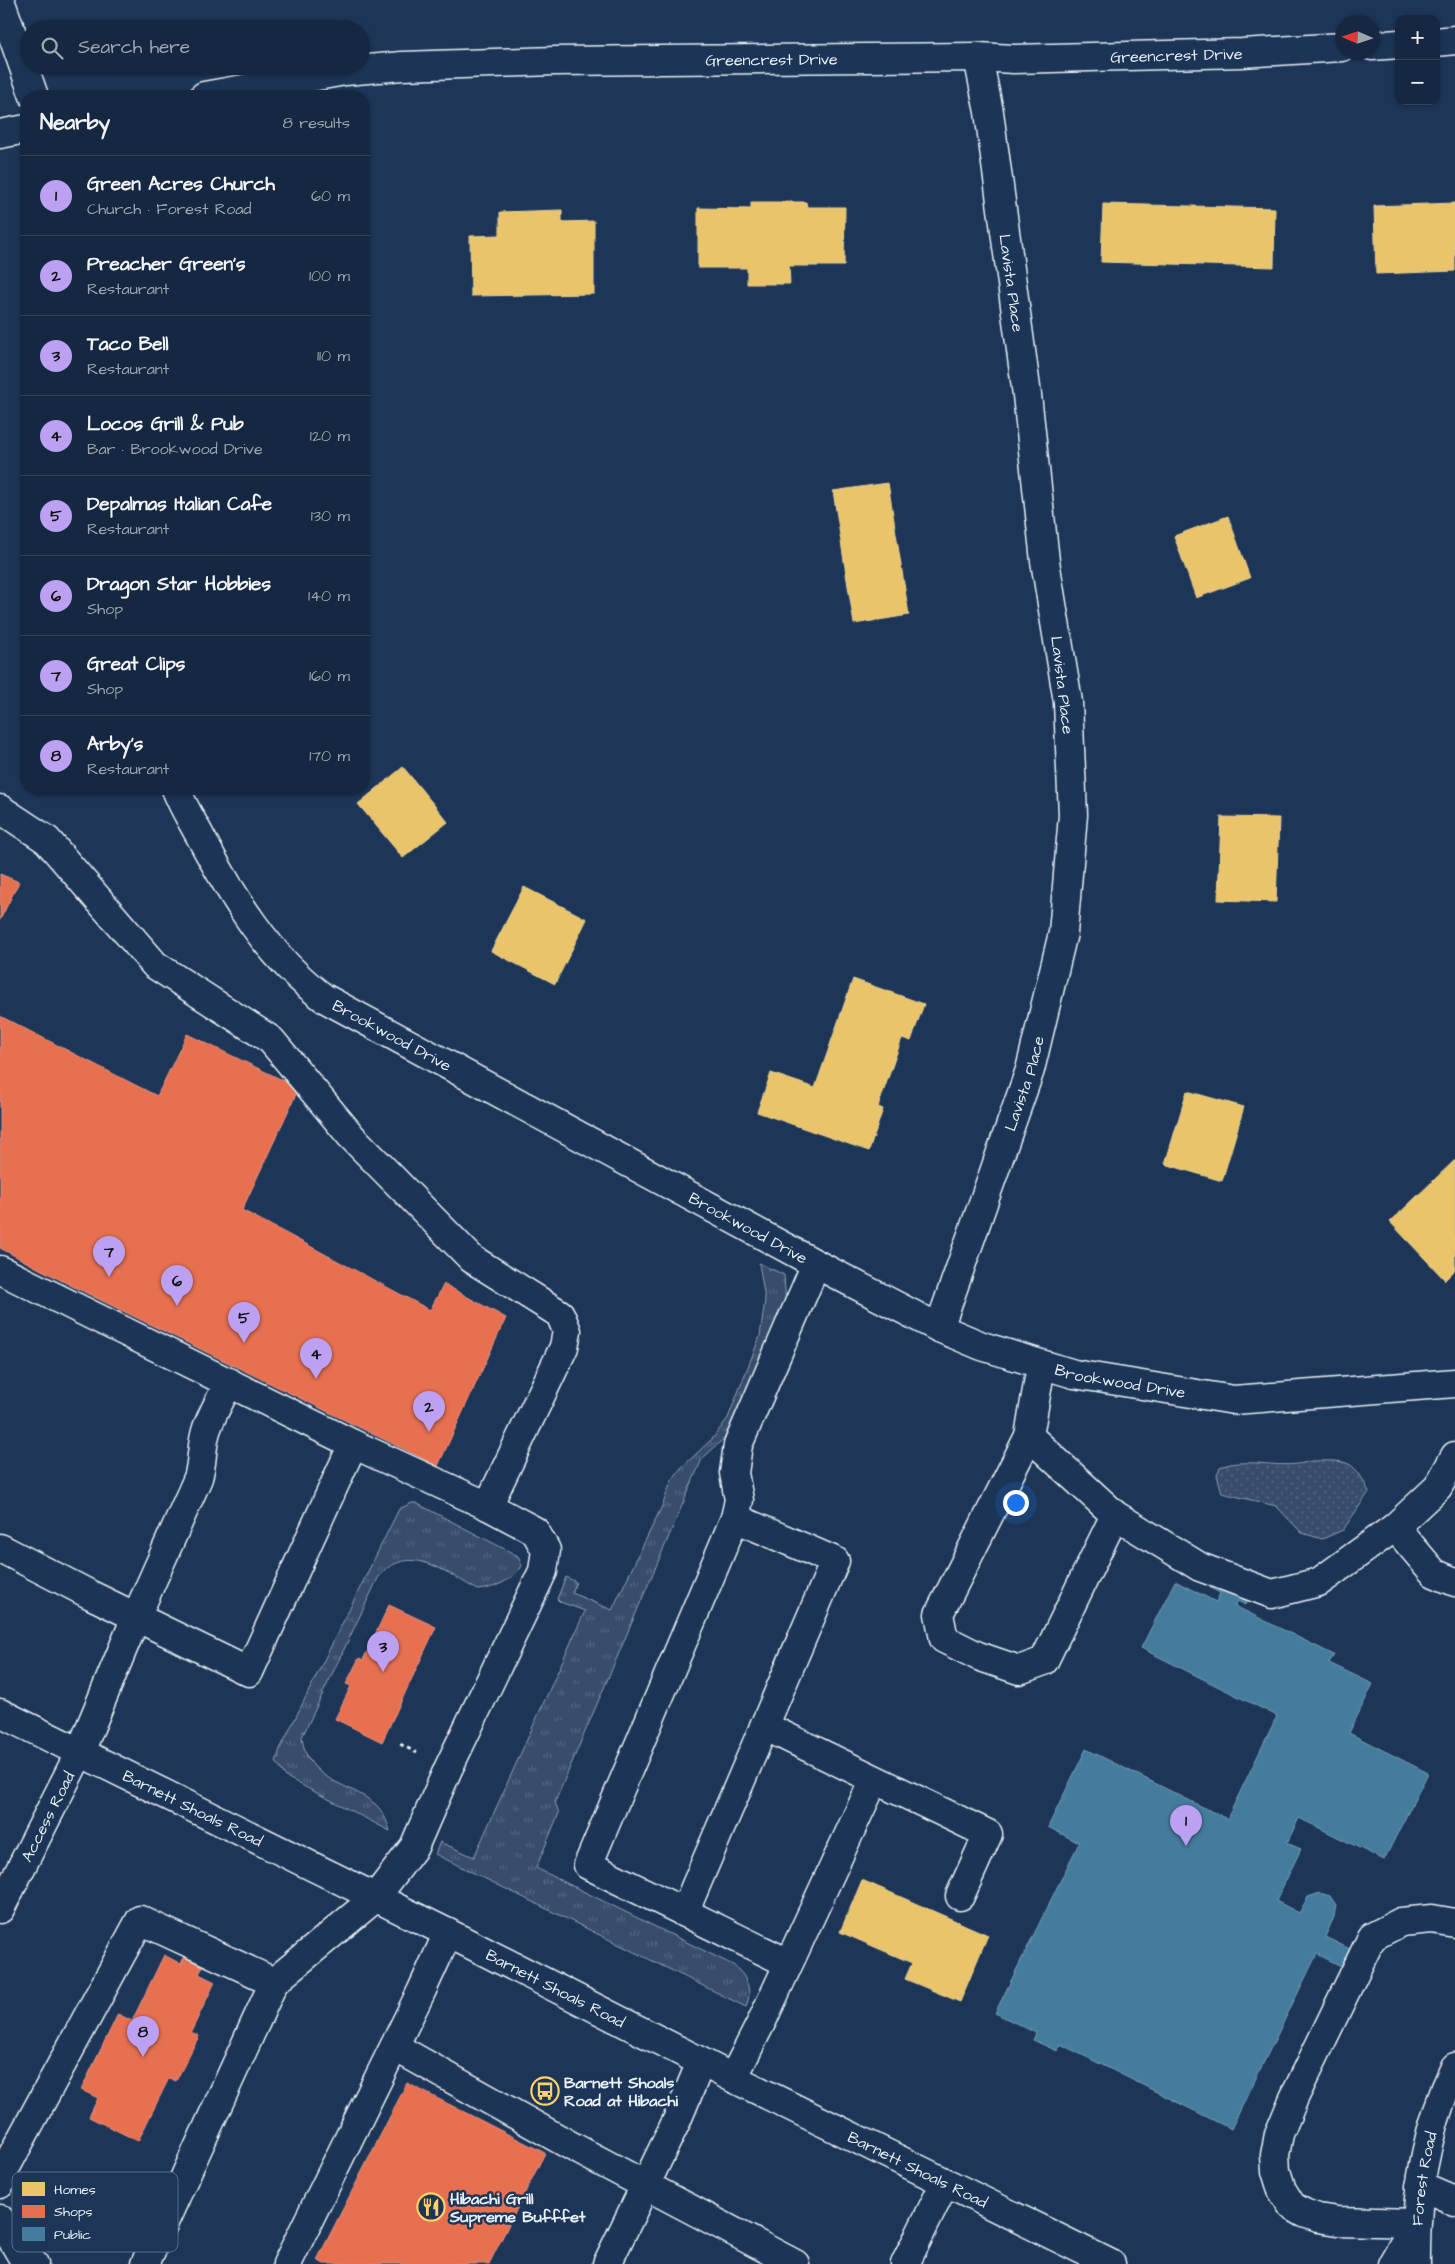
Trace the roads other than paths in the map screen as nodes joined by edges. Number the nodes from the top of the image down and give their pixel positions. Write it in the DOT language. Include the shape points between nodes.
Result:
graph roads {
  1 [pos="0,0"];
  2 [pos="1455,40"];
  3 [pos="1440,42"];
  4 [pos="1395,44"];
  5 [pos="1380,45"];
  6 [pos="1335,47"];
  7 [pos="20,56"];
  8 [pos="978,57"];
  9 [pos="370,68"];
  10 [pos="27,75"];
  11 [pos="318,75"];
  12 [pos="32,90"];
  13 [pos="237,90"];
  14 [pos="20,130"];
  15 [pos="0,134"];
  16 [pos="179,795"];
  17 [pos="0,809"];
  18 [pos="816,1264"];
  19 [pos="0,1270"];
  20 [pos="939,1328"];
  21 [pos="1041,1366"];
  22 [pos="229,1382"];
  23 [pos="1455,1383"];
  24 [pos="1029,1436"];
  25 [pos="353,1444"];
  26 [pos="1455,1456"];
  27 [pos="488,1506"];
  28 [pos="1115,1515"];
  29 [pos="735,1518"];
  30 [pos="1395,1527"];
  31 [pos="0,1548"];
  32 [pos="1455,1582"];
  33 [pos="136,1617"];
  34 [pos="0,1713"];
  35 [pos="764,1726"];
  36 [pos="80,1752"];
  37 [pos="874,1780"];
  38 [pos="960,1896"];
  39 [pos="375,1898"];
  40 [pos="0,1909"];
  41 [pos="684,1913"];
  42 [pos="1455,1923"];
  43 [pos="448,1933"];
  44 [pos="788,1963"];
  45 [pos="274,1982"];
  46 [pos="395,2047"];
  47 [pos="701,2062"];
  48 [pos="1455,2067"];
  49 [pos="733,2078"];
  50 [pos="945,2183"];
  51 [pos="0,2184"];
  52 [pos="645,2185"];
  53 [pos="1420,2186"];
  54 [pos="178,2192"];
  55 [pos="1455,2201"];
  56 [pos="0,2220"];
  57 [pos="1416,2222"];
  58 [pos="12,2240"];
  59 [pos="19,2252"];
  60 [pos="150,2252"];
  61 [pos="34,2264"];
  62 [pos="145,2264"];
  63 [pos="287,2264"];
  64 [pos="607,2264"];
  65 [pos="795,2264"];
  66 [pos="906,2264"];
  67 [pos="1111,2264"];
  68 [pos="1392,2264"];
  69 [pos="1416,2264"];
  1 -- 7 [label="street"];
  2 -- 3 [label="street"];
  4 -- 5 [label="street"];
  6 -- 8 [label="street, Greencrest Drive" via="1133,56"];
  8 -- 9 [label="street, Greencrest Drive" via="555,61"];
  8 -- 20 [label="street, Lavista Place" via="989,112 1028,395 1044,562 1068,702 1073,815 1064,933 1030,1070"];
  10 -- 12 [label="street"];
  11 -- 13 [label="street, Greencrest Drive"];
  14 -- 15 [label="street"];
  16 -- 18 [label="street, Brookwood Drive" via="217,868 265,942 305,984 324,998"];
  17 -- 27 [label="street" via="47,840 155,965 271,1040 351,1136 472,1259 560,1314 567,1331 564,1347"];
  18 -- 20 [label="street, Brookwood Drive"];
  18 -- 29 [label="street" via="738,1445 734,1473 739,1500"];
  19 -- 22 [label="street"];
  20 -- 21 [label="street, Brookwood Drive"];
  21 -- 23 [label="street, Brookwood Drive" via="1234,1400"];
  21 -- 24 [label="street"];
  22 -- 25 [label="street"];
  22 -- 33 [label="street, Access Road" via="206,1429 198,1478"];
  24 -- 28 [label="street"];
  24 -- 28 [label="street" via="939,1614 944,1639 978,1656 1019,1670 1044,1661"];
  25 -- 27 [label="street"];
  25 -- 33 [label="street" via="249,1672"];
  26 -- 30 [label="street" via="1438,1487"];
  27 -- 39 [label="street" via="535,1531 546,1550 543,1571 414,1847"];
  28 -- 30 [label="street" via="1200,1567 1272,1594 1319,1582"];
  29 -- 35 [label="street" via="835,1561"];
  29 -- 41 [label="street" via="588,1865"];
  30 -- 32 [label="street" via="1434,1573"];
  31 -- 33 [label="street"];
  33 -- 36 [label="street, Access Road"];
  34 -- 36 [label="street, Barnett Shoals Road"];
  35 -- 37 [label="street"];
  35 -- 41 [label="street"];
  36 -- 39 [label="street, Barnett Shoals Road"];
  36 -- 40 [label="street, Access Road"];
  37 -- 38 [label="street" via="988,1834"];
  37 -- 44 [label="street"];
  39 -- 43 [label="street, Barnett Shoals Road"];
  39 -- 45 [label="street"];
  41 -- 44 [label="street"];
  42 -- 57 [label="street" via="1432,1919 1401,1922 1372,1937 1294,2098 1279,2134 1275,2155 1282,2190 1292,2206 1304,2213 1337,2221"];
  43 -- 46 [label="street"];
  43 -- 47 [label="street, Barnett Shoals Road"];
  44 -- 49 [label="street"];
  45 -- 51 [label="street" via="140,1920 6,2167"];
  45 -- 54 [label="street"];
  46 -- 52 [label="street"];
  46 -- 63 [label="street"];
  47 -- 49 [label="street, Barnett Shoals Road"];
  47 -- 52 [label="street"];
  48 -- 53 [label="street, Forest Road" via="1429,2136"];
  49 -- 50 [label="street, Barnett Shoals Road"];
  50 -- 66 [label="street"];
  50 -- 67 [label="street, Barnett Shoals Road"];
  52 -- 64 [label="street"];
  52 -- 65 [label="street"];
  53 -- 55 [label="street"];
  53 -- 57 [label="street, Forest Road"];
  56 -- 58 [label="street"];
  57 -- 68 [label="street"];
  57 -- 69 [label="street, Forest Road"];
  59 -- 61 [label="street"];
  60 -- 62 [label="street"];
}
